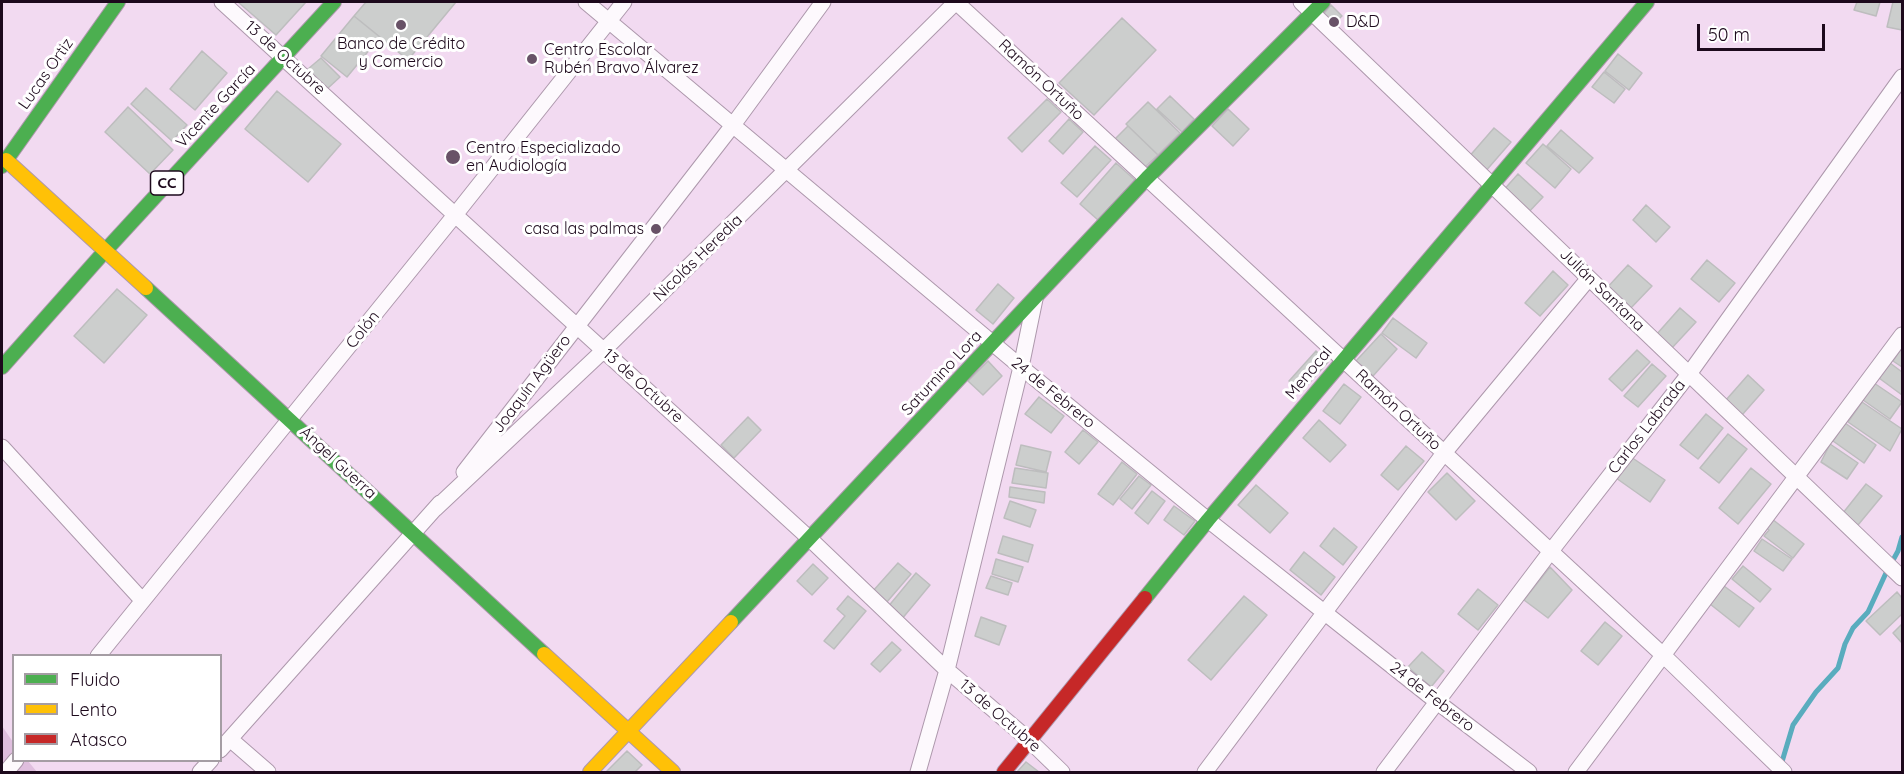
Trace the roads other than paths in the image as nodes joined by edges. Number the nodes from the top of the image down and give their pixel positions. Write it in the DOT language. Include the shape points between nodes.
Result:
graph roads {
  1 [pos="118,2"];
  2 [pos="222,2"];
  3 [pos="334,2"];
  4 [pos="586,2"];
  5 [pos="624,2"];
  6 [pos="823,2"];
  7 [pos="956,2"];
  8 [pos="1647,2"];
  9 [pos="1312,5"];
  10 [pos="609,21"];
  11 [pos="284,57"];
  12 [pos="1902,76"];
  13 [pos="733,125"];
  14 [pos="3,160"];
  15 [pos="787,170"];
  16 [pos="1147,178"];
  17 [pos="1493,186"];
  18 [pos="455,215"];
  19 [pos="105,251"];
  20 [pos="1589,278"];
  21 [pos="1035,299"];
  22 [pos="575,327"];
  23 [pos="1902,335"];
  24 [pos="993,342"];
  25 [pos="604,350"];
  26 [pos="1342,359"];
  27 [pos="2,367"];
  28 [pos="1022,367"];
  29 [pos="1689,374"];
  30 [pos="290,419"];
  31 [pos="2,447"];
  32 [pos="1444,453"];
  33 [pos="1796,476"];
  34 [pos="435,509"];
  35 [pos="1208,520"];
  36 [pos="413,532"];
  37 [pos="810,539"];
  38 [pos="1551,551"];
  39 [pos="1900,575"];
  40 [pos="142,600"];
  41 [pos="1325,613"];
  42 [pos="100,654"];
  43 [pos="1663,655"];
  44 [pos="947,670"];
  45 [pos="1436,701"];
  46 [pos="628,732"];
  47 [pos="1029,740"];
  48 [pos="225,744"];
  49 [pos="268,772"];
  50 [pos="590,772"];
  51 [pos="673,772"];
  52 [pos="918,772"];
  53 [pos="1004,772"];
  54 [pos="1062,772"];
  55 [pos="1205,772"];
  56 [pos="1384,772"];
  57 [pos="1529,772"];
  58 [pos="1576,772"];
  59 [pos="1783,772"];
  1 -- 14 [label="street, Lucas Ortiz"];
  2 -- 11 [label="street, 13 de Octubre"];
  3 -- 11 [label="street, Vicente García / CC"];
  4 -- 10 [label="street, 24 de Febrero"];
  5 -- 10 [label="street, Colón"];
  6 -- 13 [label="street, Joaquín Agüero"];
  7 -- 15 [label="street, Nicolás Heredia"];
  7 -- 16 [label="street, Ramón Ortuño"];
  8 -- 17 [label="street, Menocal"];
  9 -- 16 [label="street, Saturnino Lora"];
  9 -- 17 [label="street, Julián Santana"];
  10 -- 13 [label="street, 24 de Febrero"];
  10 -- 18 [label="street, Colón"];
  11 -- 18 [label="street, 13 de Octubre"];
  11 -- 19 [label="street, Vicente García / CC"];
  12 -- 29 [label="street, Carlos Labrada"];
  13 -- 15 [label="street, 24 de Febrero"];
  13 -- 22 [label="street, Joaquín Agüero"];
  14 -- 19 [label="street, Ángel Guerra"];
  15 -- 24 [label="street, 24 de Febrero"];
  15 -- 25 [label="street, Nicolás Heredia"];
  16 -- 21 [label="street, Saturnino Lora"];
  16 -- 26 [label="street, Ramón Ortuño"];
  17 -- 20 [label="street, Julián Santana"];
  17 -- 26 [label="street, Menocal"];
  18 -- 22 [label="street, 13 de Octubre"];
  18 -- 30 [label="street, Colón"];
  19 -- 27 [label="street, Vicente García / CC"];
  19 -- 30 [label="street, Ángel Guerra"];
  20 -- 29 [label="street, Julián Santana"];
  20 -- 32 [label="street"];
  21 -- 24 [label="street, Saturnino Lora"];
  21 -- 28 [label="street"];
  22 -- 25 [label="street, 13 de Octubre"];
  22 -- 34 [label="street, Joaquín Agüero"];
  23 -- 33 [label="street"];
  24 -- 28 [label="street, 24 de Febrero"];
  24 -- 37 [label="street, Saturnino Lora"];
  25 -- 34 [label="street, Nicolás Heredia"];
  25 -- 37 [label="street, 13 de Octubre"];
  26 -- 32 [label="street, Ramón Ortuño"];
  26 -- 35 [label="street, Menocal"];
  28 -- 35 [label="street, 24 de Febrero"];
  28 -- 44 [label="street"];
  29 -- 33 [label="street, Julián Santana"];
  29 -- 38 [label="street, Carlos Labrada"];
  30 -- 36 [label="street, Ángel Guerra"];
  30 -- 40 [label="street, Colón"];
  31 -- 40 [label="street"];
  32 -- 38 [label="street, Ramón Ortuño"];
  32 -- 41 [label="street"];
  33 -- 39 [label="street, Julián Santana"];
  33 -- 43 [label="street"];
  34 -- 36 [label="street, Joaquín Agüero"];
  35 -- 41 [label="street, 24 de Febrero"];
  35 -- 47 [label="street, Menocal"];
  36 -- 46 [label="street, Ángel Guerra"];
  36 -- 48 [label="street, Joaquín Agüero"];
  37 -- 44 [label="street, 13 de Octubre"];
  37 -- 46 [label="street, Saturnino Lora"];
  38 -- 43 [label="street, Ramón Ortuño"];
  38 -- 45 [label="street, Carlos Labrada"];
  40 -- 42 [label="street, Colón"];
  41 -- 45 [label="street, 24 de Febrero"];
  41 -- 55 [label="street"];
  43 -- 58 [label="street"];
  43 -- 59 [label="street, Ramón Ortuño"];
  44 -- 47 [label="street, 13 de Octubre"];
  44 -- 52 [label="street"];
  45 -- 56 [label="street, Carlos Labrada"];
  45 -- 57 [label="street, 24 de Febrero"];
  46 -- 50 [label="street, Saturnino Lora"];
  46 -- 51 [label="street, Ángel Guerra"];
  47 -- 53 [label="street, Menocal"];
  47 -- 54 [label="street, 13 de Octubre"];
  48 -- 49 [label="street"];
}
